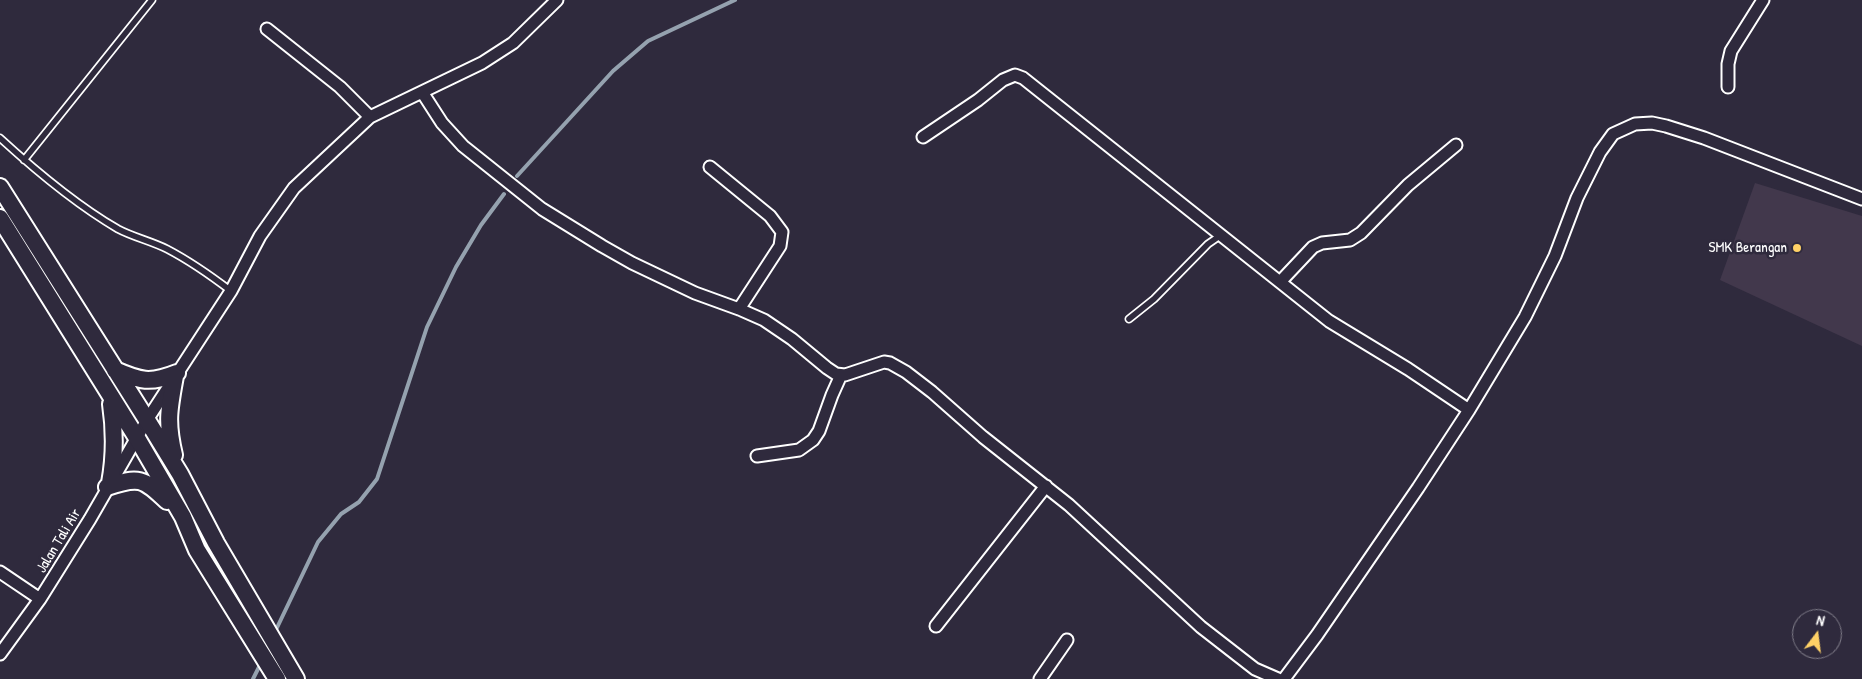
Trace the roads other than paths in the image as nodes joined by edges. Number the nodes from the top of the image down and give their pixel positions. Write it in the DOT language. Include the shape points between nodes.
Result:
graph roads {
  1 [pos="152,0"];
  2 [pos="557,0"];
  3 [pos="1763,0"];
  4 [pos="267,29"];
  5 [pos="1728,87"];
  6 [pos="422,92"];
  7 [pos="370,117"];
  8 [pos="923,137"];
  9 [pos="0,138"];
  10 [pos="1456,144"];
  11 [pos="24,160"];
  12 [pos="710,167"];
  13 [pos="0,187"];
  14 [pos="1862,199"];
  15 [pos="0,218"];
  16 [pos="1221,235"];
  17 [pos="1280,282"];
  18 [pos="231,291"];
  19 [pos="739,309"];
  20 [pos="1129,319"];
  21 [pos="115,370"];
  22 [pos="176,374"];
  23 [pos="841,375"];
  24 [pos="110,398"];
  25 [pos="1469,410"];
  26 [pos="147,420"];
  27 [pos="137,438"];
  28 [pos="757,456"];
  29 [pos="180,474"];
  30 [pos="108,485"];
  31 [pos="1046,486"];
  32 [pos="183,517"];
  33 [pos="0,572"];
  34 [pos="40,599"];
  35 [pos="936,626"];
  36 [pos="1067,640"];
  37 [pos="0,654"];
  38 [pos="293,673"];
  39 [pos="276,679"];
  40 [pos="1040,679"];
  41 [pos="1278,679"];
  42 [pos="1284,679"];
  1 -- 11 [label="lane"];
  2 -- 6 [label="street, Jalan Tali Air" via="514,43 482,63"];
  3 -- 5 [label="street" via="1731,51"];
  4 -- 7 [label="street" via="340,87"];
  6 -- 7 [label="street, Jalan Tali Air"];
  6 -- 19 [label="street" via="442,123 463,146 542,209 632,263 695,293"];
  7 -- 18 [label="street, Jalan Tali Air" via="294,188 260,236"];
  8 -- 16 [label="street" via="1002,80 1019,76"];
  9 -- 11 [label="lane"];
  10 -- 17 [label="street" via="1360,233 1350,240 1313,247"];
  11 -- 18 [label="lane" via="86,210 120,230 192,262"];
  12 -- 19 [label="street" via="770,216 783,236 780,246"];
  13 -- 21 [label="main road"];
  14 -- 25 [label="street" via="1666,126 1642,123 1621,129 1613,134 1600,152 1525,317"];
  15 -- 24 [label="main road"];
  16 -- 17 [label="street"];
  16 -- 20 [label="lane"];
  17 -- 25 [label="street" via="1328,321"];
  18 -- 22 [label="street, Jalan Tali Air"];
  19 -- 23 [label="street" via="764,320 831,371"];
  21 -- 22 [label="main road" via="141,381 159,380"];
  21 -- 26 [label="main road"];
  22 -- 26 [label="street, Jalan Tali Air"];
  22 -- 29 [label="main road" via="168,428"];
  23 -- 28 [label="street" via="813,440 800,450"];
  23 -- 31 [label="street" via="879,362 890,363 932,392"];
  24 -- 27 [label="main road"];
  24 -- 30 [label="main road" via="115,427 114,459"];
  25 -- 42 [label="street" via="1318,635"];
  26 -- 27 [label="street, Jalan Tali Air"];
  26 -- 29 [label="main road"];
  27 -- 30 [label="street, Jalan Tali Air"];
  27 -- 32 [label="main road"];
  29 -- 38 [label="main road" via="216,543"];
  30 -- 32 [label="main road" via="127,480 142,481 153,487"];
  30 -- 34 [label="street, Jalan Tali Air"];
  31 -- 35 [label="street"];
  31 -- 41 [label="street" via="1200,627 1255,669"];
  32 -- 39 [label="main road" via="197,550"];
  33 -- 34 [label="street"];
  34 -- 37 [label="street, Jalan Tali Air"];
  36 -- 40 [label="street"];
}
